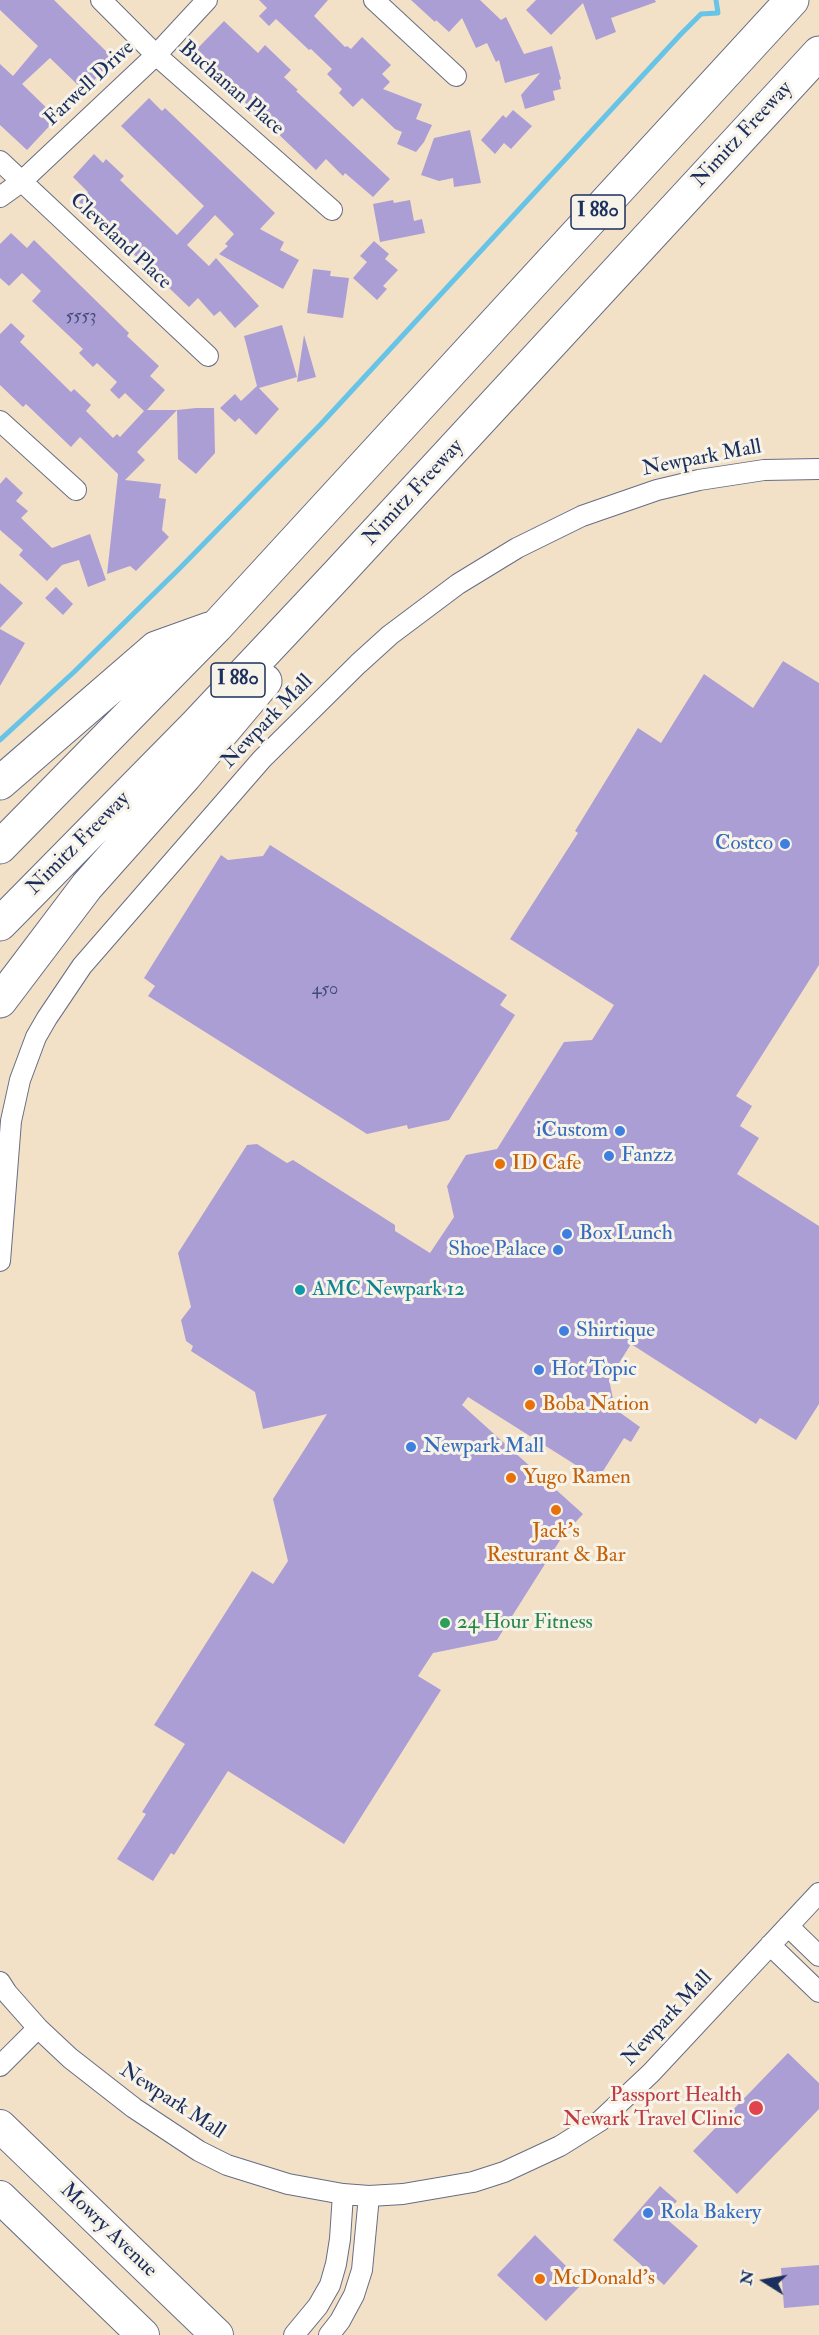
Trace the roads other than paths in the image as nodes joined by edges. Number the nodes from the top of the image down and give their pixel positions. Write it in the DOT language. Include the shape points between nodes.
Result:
graph roads {
  1 [pos="101,0"];
  2 [pos="207,0"];
  3 [pos="374,0"];
  4 [pos="792,0"];
  5 [pos="819,52"];
  6 [pos="156,55"];
  7 [pos="456,76"];
  8 [pos="0,161"];
  9 [pos="21,182"];
  10 [pos="0,197"];
  11 [pos="332,210"];
  12 [pos="208,356"];
  13 [pos="0,421"];
  14 [pos="471,432"];
  15 [pos="819,469"];
  16 [pos="76,490"];
  17 [pos="216,627"];
  18 [pos="0,783"];
  19 [pos="0,847"];
  20 [pos="0,924"];
  21 [pos="0,1000"];
  22 [pos="0,1261"];
  23 [pos="819,1893"];
  24 [pos="788,1926"];
  25 [pos="770,1945"];
  26 [pos="819,1956"];
  27 [pos="0,1982"];
  28 [pos="819,1992"];
  29 [pos="38,2028"];
  30 [pos="0,2066"];
  31 [pos="0,2126"];
  32 [pos="343,2194"];
  33 [pos="369,2196"];
  34 [pos="0,2197"];
  35 [pos="143,2335"];
  36 [pos="217,2335"];
  37 [pos="294,2335"];
  38 [pos="328,2335"];
  1 -- 6 [label="street, Buchanan Place"];
  2 -- 6 [label="street, Farwell Drive"];
  3 -- 7 [label="street"];
  4 -- 17 [label="highway, I 880"];
  5 -- 14 [label="highway, Nimitz Freeway / I 880"];
  6 -- 9 [label="street, Farwell Drive"];
  6 -- 11 [label="street, Buchanan Place"];
  8 -- 9 [label="street, Cleveland Place"];
  9 -- 10 [label="street, Farwell Drive"];
  9 -- 12 [label="street, Cleveland Place"];
  13 -- 16 [label="street"];
  14 -- 20 [label="highway, Nimitz Freeway / I 880" via="204,717"];
  14 -- 21 [label="highway" via="208,750 87,886"];
  15 -- 22 [label="street, Newpark Mall" via="764,470 710,478 657,490 582,516 517,548 458,584 358,664 262,759 81,966 53,1007 27,1061 15,1101 8,1140"];
  17 -- 18 [label="highway" via="156,648"];
  17 -- 19 [label="highway, I 880"];
  23 -- 24 [label="street, Newpark Mall"];
  24 -- 25 [label="street, Newpark Mall"];
  24 -- 26 [label="street"];
  25 -- 28 [label="street"];
  25 -- 33 [label="street, Newpark Mall" via="634,2090 582,2133 541,2156 473,2182"];
  27 -- 29 [label="street, Newpark Mall"];
  29 -- 30 [label="street"];
  29 -- 32 [label="street, Newpark Mall" via="101,2084 199,2151 256,2176"];
  31 -- 36 [label="main road, Mowry Avenue"];
  32 -- 33 [label="street, Newpark Mall"];
  32 -- 37 [label="street" via="340,2239 330,2285"];
  33 -- 38 [label="street" via="362,2270 354,2295"];
  34 -- 35 [label="main road"];
}
